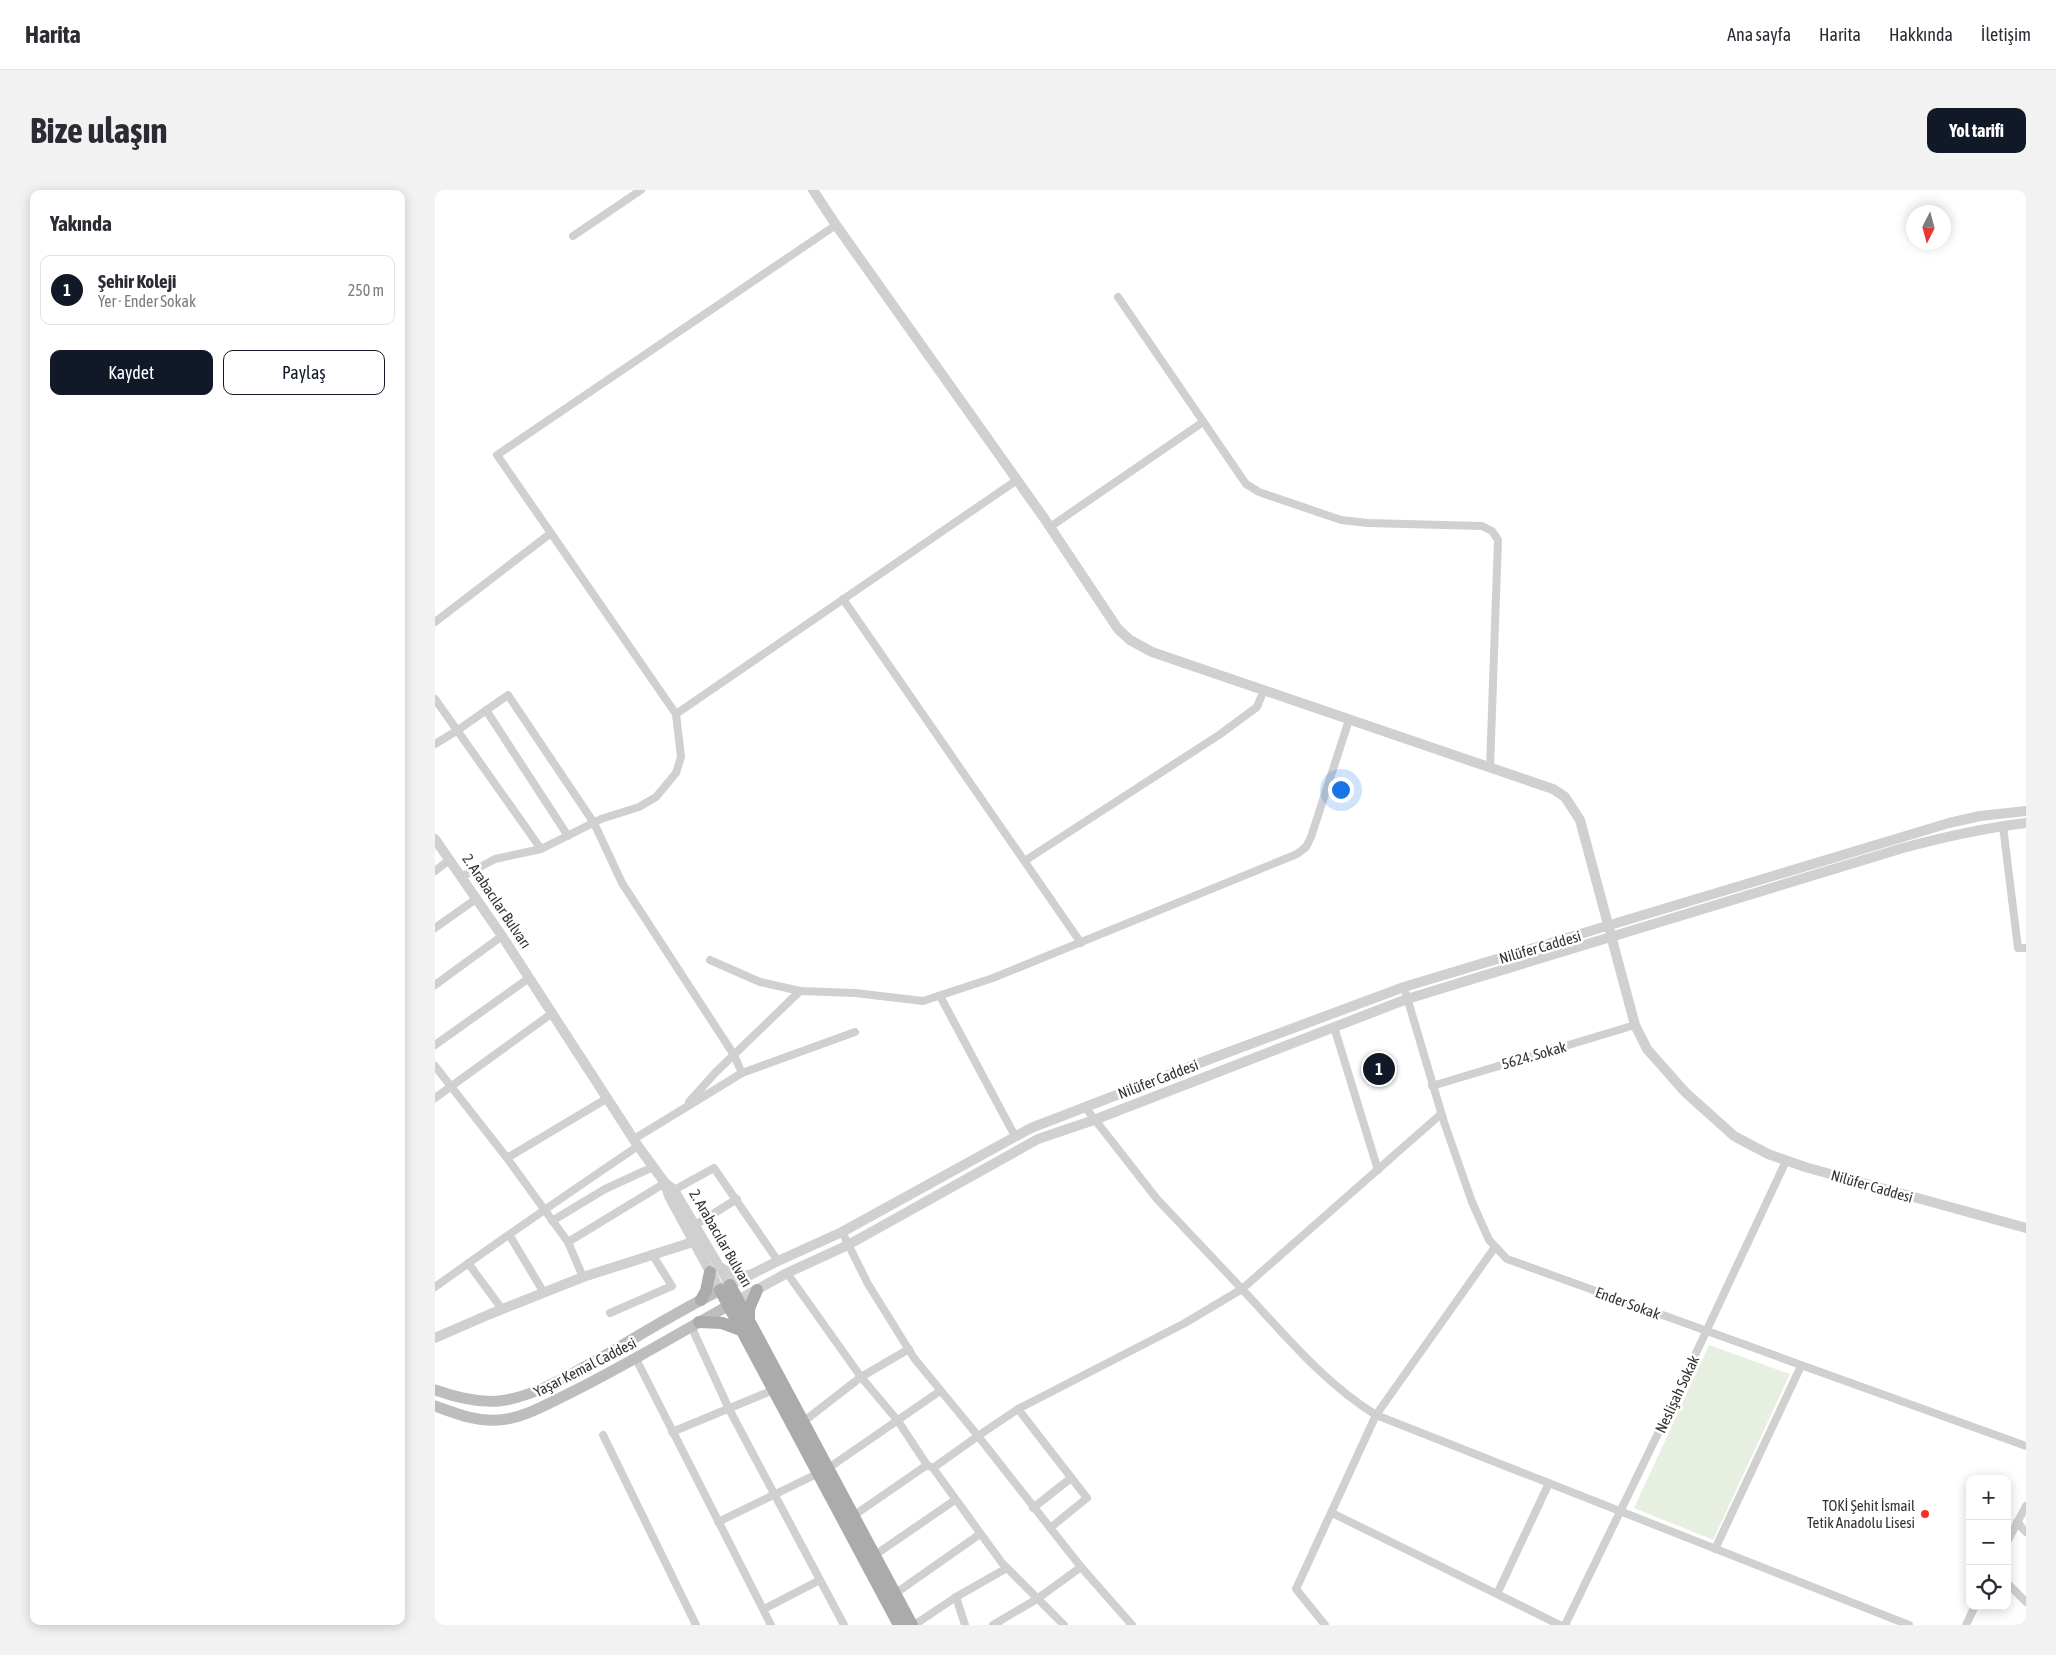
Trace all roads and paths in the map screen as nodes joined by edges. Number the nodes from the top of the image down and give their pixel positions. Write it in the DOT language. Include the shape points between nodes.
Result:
graph roads {
  1 [pos="641,190"];
  2 [pos="813,190"];
  3 [pos="835,225"];
  4 [pos="573,236"];
  5 [pos="1118,297"];
  6 [pos="1203,422"];
  7 [pos="1017,480"];
  8 [pos="1050,527"];
  9 [pos="551,533"];
  10 [pos="843,599"];
  11 [pos="435,622"];
  12 [pos="1263,692"];
  13 [pos="435,699"];
  14 [pos="486,710"];
  15 [pos="675,714"];
  16 [pos="1349,720"];
  17 [pos="458,730"];
  18 [pos="435,744"];
  19 [pos="1490,768"];
  20 [pos="2026,811"];
  21 [pos="594,823"];
  22 [pos="2026,824"];
  23 [pos="2003,826"];
  24 [pos="568,836"];
  25 [pos="435,839"];
  26 [pos="541,849"];
  27 [pos="449,860"];
  28 [pos="1026,860"];
  29 [pos="435,871"];
  30 [pos="461,877"];
  31 [pos="476,899"];
  32 [pos="435,928"];
  33 [pos="1610,931"];
  34 [pos="502,936"];
  35 [pos="1081,943"];
  36 [pos="2026,948"];
  37 [pos="710,960"];
  38 [pos="529,978"];
  39 [pos="435,985"];
  40 [pos="1403,987"];
  41 [pos="800,991"];
  42 [pos="940,996"];
  43 [pos="1407,999"];
  44 [pos="551,1014"];
  45 [pos="1635,1025"];
  46 [pos="1333,1027"];
  47 [pos="855,1032"];
  48 [pos="435,1045"];
  49 [pos="733,1055"];
  50 [pos="435,1066"];
  51 [pos="742,1073"];
  52 [pos="1432,1086"];
  53 [pos="449,1087"];
  54 [pos="435,1098"];
  55 [pos="606,1099"];
  56 [pos="1085,1107"];
  57 [pos="683,1110"];
  58 [pos="1441,1114"];
  59 [pos="1095,1120"];
  60 [pos="1015,1136"];
  61 [pos="636,1143"];
  62 [pos="507,1158"];
  63 [pos="1787,1161"];
  64 [pos="653,1167"];
  65 [pos="1378,1170"];
  66 [pos="665,1183"];
  67 [pos="674,1190"];
  68 [pos="737,1200"];
  69 [pos="543,1210"];
  70 [pos="552,1222"];
  71 [pos="695,1225"];
  72 [pos="2026,1228"];
  73 [pos="842,1232"];
  74 [pos="510,1236"];
  75 [pos="568,1242"];
  76 [pos="693,1242"];
  77 [pos="847,1245"];
  78 [pos="1495,1247"];
  79 [pos="652,1254"];
  80 [pos="778,1261"];
  81 [pos="468,1264"];
  82 [pos="714,1269"];
  83 [pos="787,1273"];
  84 [pos="749,1276"];
  85 [pos="583,1277"];
  86 [pos="435,1287"];
  87 [pos="725,1288"];
  88 [pos="757,1290"];
  89 [pos="1243,1290"];
  90 [pos="544,1293"];
  91 [pos="701,1300"];
  92 [pos="733,1303"];
  93 [pos="502,1309"];
  94 [pos="611,1313"];
  95 [pos="695,1324"];
  96 [pos="745,1326"];
  97 [pos="1706,1332"];
  98 [pos="436,1336"];
  99 [pos="909,1350"];
  100 [pos="636,1359"];
  101 [pos="1801,1366"];
  102 [pos="861,1377"];
  103 [pos="435,1390"];
  104 [pos="771,1391"];
  105 [pos="940,1391"];
  106 [pos="435,1406"];
  107 [pos="729,1408"];
  108 [pos="1018,1409"];
  109 [pos="1377,1415"];
  110 [pos="898,1421"];
  111 [pos="803,1422"];
  112 [pos="673,1432"];
  113 [pos="603,1435"];
  114 [pos="978,1436"];
  115 [pos="2026,1446"];
  116 [pos="930,1466"];
  117 [pos="823,1471"];
  118 [pos="1071,1478"];
  119 [pos="1549,1483"];
  120 [pos="775,1494"];
  121 [pos="955,1500"];
  122 [pos="2026,1506"];
  123 [pos="1033,1508"];
  124 [pos="1620,1511"];
  125 [pos="1332,1513"];
  126 [pos="853,1516"];
  127 [pos="718,1522"];
  128 [pos="2017,1522"];
  129 [pos="1050,1528"];
  130 [pos="2026,1532"];
  131 [pos="980,1534"];
  132 [pos="2011,1534"];
  133 [pos="1715,1549"];
  134 [pos="875,1555"];
  135 [pos="1081,1567"];
  136 [pos="1007,1568"];
  137 [pos="820,1580"];
  138 [pos="2011,1587"];
  139 [pos="896,1593"];
  140 [pos="1497,1594"];
  141 [pos="956,1597"];
  142 [pos="1037,1599"];
  143 [pos="2026,1602"];
  144 [pos="764,1609"];
  145 [pos="1973,1610"];
  146 [pos="696,1625"];
  147 [pos="771,1625"];
  148 [pos="844,1625"];
  149 [pos="899,1625"];
  150 [pos="913,1625"];
  151 [pos="965,1625"];
  152 [pos="993,1625"];
  153 [pos="1064,1625"];
  154 [pos="1132,1625"];
  155 [pos="1325,1625"];
  156 [pos="1560,1625"];
  157 [pos="1565,1625"];
  158 [pos="1909,1625"];
  159 [pos="1966,1625"];
  1 -- 4 [label="street"];
  2 -- 3 [label="street"];
  3 -- 7 [label="street"];
  3 -- 9 [label="street" via="497,455"];
  5 -- 6 [label="street"];
  6 -- 8 [label="street"];
  6 -- 19 [label="street" via="1247,484 1259,492 1341,520 1482,526 1492,530 1498,540"];
  7 -- 8 [label="street"];
  7 -- 10 [label="street"];
  8 -- 12 [label="street" via="1118,629 1130,640 1152,652"];
  9 -- 11 [label="street"];
  9 -- 15 [label="street"];
  10 -- 15 [label="street"];
  10 -- 28 [label="street"];
  12 -- 16 [label="street"];
  12 -- 28 [label="street" via="1257,706 1219,735"];
  13 -- 17 [label="street"];
  14 -- 17 [label="street"];
  14 -- 21 [label="street" via="508,695"];
  14 -- 24 [label="street"];
  15 -- 21 [label="street" via="681,757 676,773 656,797 639,807"];
  16 -- 19 [label="street"];
  16 -- 35 [label="street" via="1306,847 1297,854"];
  17 -- 18 [label="street"];
  17 -- 26 [label="street"];
  19 -- 33 [label="street" via="1565,796 1580,820"];
  20 -- 33 [label="street, Nilüfer Caddesi" via="1949,823"];
  21 -- 24 [label="street"];
  21 -- 49 [label="street" via="622,883"];
  22 -- 23 [label="street"];
  23 -- 33 [label="street" via="1903,848"];
  23 -- 36 [label="street" via="2018,948"];
  24 -- 26 [label="street"];
  25 -- 27 [label="street, 2. Arabacılar Bulvarı"];
  26 -- 30 [label="street" via="495,859"];
  27 -- 29 [label="street"];
  27 -- 30 [label="street, 2. Arabacılar Bulvarı"];
  28 -- 35 [label="street"];
  30 -- 31 [label="street, 2. Arabacılar Bulvarı"];
  31 -- 32 [label="street"];
  31 -- 34 [label="street, 2. Arabacılar Bulvarı"];
  33 -- 40 [label="street, Nilüfer Caddesi"];
  33 -- 43 [label="street"];
  33 -- 45 [label="street, Nilüfer Caddesi"];
  34 -- 38 [label="street, 2. Arabacılar Bulvarı"];
  34 -- 39 [label="street"];
  35 -- 42 [label="street"];
  37 -- 41 [label="street" via="760,982"];
  38 -- 44 [label="street, 2. Arabacılar Bulvarı"];
  38 -- 48 [label="street"];
  40 -- 43 [label="street, Ender Sokak"];
  40 -- 56 [label="street, Nilüfer Caddesi"];
  41 -- 42 [label="street" via="923,1001"];
  41 -- 49 [label="street"];
  42 -- 60 [label="street"];
  43 -- 46 [label="street"];
  43 -- 52 [label="street, Ender Sokak"];
  44 -- 53 [label="street"];
  44 -- 55 [label="street, 2. Arabacılar Bulvarı"];
  45 -- 52 [label="street, 5624. Sokak"];
  45 -- 63 [label="street, Nilüfer Caddesi" via="1647,1049 1685,1092 1727,1130"];
  46 -- 59 [label="street"];
  46 -- 65 [label="street"];
  47 -- 51 [label="street"];
  49 -- 51 [label="street"];
  49 -- 57 [label="street"];
  50 -- 53 [label="street"];
  51 -- 57 [label="street"];
  52 -- 58 [label="street, Ender Sokak"];
  53 -- 54 [label="street"];
  53 -- 62 [label="street"];
  55 -- 61 [label="street, 2. Arabacılar Bulvarı"];
  55 -- 62 [label="street"];
  56 -- 59 [label="street"];
  56 -- 60 [label="street, Nilüfer Caddesi"];
  57 -- 61 [label="street"];
  58 -- 65 [label="street"];
  58 -- 78 [label="street, Ender Sokak" via="1472,1202"];
  59 -- 77 [label="street" via="1038,1139"];
  59 -- 89 [label="street" via="1157,1199"];
  60 -- 73 [label="street, Nilüfer Caddesi"];
  61 -- 64 [label="street, 2. Arabacılar Bulvarı"];
  61 -- 69 [label="street"];
  62 -- 69 [label="street"];
  63 -- 72 [label="street, Nilüfer Caddesi"];
  63 -- 97 [label="street, Neslişah Sokak"];
  64 -- 66 [label="street, 2. Arabacılar Bulvarı"];
  64 -- 70 [label="street" via="605,1189"];
  65 -- 89 [label="street"];
  66 -- 67 [label="street, 2. Arabacılar Bulvarı"];
  66 -- 75 [label="street"];
  66 -- 76 [label="street"];
  67 -- 68 [label="street" via="714,1168"];
  67 -- 71 [label="street, 2. Arabacılar Bulvarı"];
  68 -- 71 [label="street"];
  68 -- 80 [label="street"];
  69 -- 70 [label="street"];
  69 -- 74 [label="street"];
  70 -- 75 [label="street"];
  71 -- 82 [label="street, 2. Arabacılar Bulvarı"];
  73 -- 77 [label="street"];
  73 -- 80 [label="street, Nilüfer Caddesi"];
  74 -- 81 [label="street"];
  74 -- 90 [label="street"];
  75 -- 85 [label="street"];
  76 -- 79 [label="street"];
  76 -- 82 [label="street"];
  77 -- 83 [label="street"];
  77 -- 99 [label="street"];
  78 -- 97 [label="street, Ender Sokak" via="1507,1259 1536,1271"];
  78 -- 109 [label="street"];
  79 -- 85 [label="street"];
  79 -- 94 [label="street" via="672,1286"];
  80 -- 84 [label="street, Nilüfer Caddesi"];
  81 -- 86 [label="street"];
  81 -- 93 [label="street"];
  82 -- 84 [label="street"];
  82 -- 87 [label="street"];
  82 -- 91 [label="main road"];
  83 -- 88 [label="street"];
  83 -- 102 [label="street"];
  84 -- 87 [label="street, Nilüfer Caddesi"];
  85 -- 90 [label="street"];
  87 -- 91 [label="main road, Yaşar Kemal Caddesi"];
  87 -- 92 [label="main road"];
  88 -- 92 [label="street"];
  88 -- 96 [label="main road"];
  89 -- 108 [label="street"];
  89 -- 109 [label="street" via="1300,1352 1357,1403"];
  90 -- 93 [label="street"];
  91 -- 103 [label="main road, Yaşar Kemal Caddesi" via="577,1371 531,1392 501,1401 489,1401"];
  92 -- 95 [label="main road, Yaşar Kemal Caddesi"];
  92 -- 96 [label="main road"];
  93 -- 98 [label="street"];
  95 -- 96 [label="main road"];
  95 -- 100 [label="main road, Yaşar Kemal Caddesi"];
  95 -- 107 [label="street"];
  96 -- 111 [label="main road"];
  96 -- 117 [label="main road"];
  97 -- 101 [label="street, Ender Sokak"];
  97 -- 124 [label="street, Neslişah Sokak"];
  99 -- 102 [label="street"];
  99 -- 105 [label="street"];
  100 -- 106 [label="main road, Yaşar Kemal Caddesi" via="549,1403 505,1420 470,1418"];
  100 -- 112 [label="street"];
  101 -- 115 [label="street, Ender Sokak"];
  101 -- 133 [label="street"];
  102 -- 110 [label="street"];
  102 -- 111 [label="street"];
  104 -- 107 [label="street"];
  105 -- 110 [label="street"];
  105 -- 114 [label="street"];
  107 -- 112 [label="street"];
  107 -- 120 [label="street"];
  108 -- 114 [label="street"];
  108 -- 118 [label="street"];
  109 -- 119 [label="street"];
  109 -- 125 [label="street"];
  110 -- 116 [label="street"];
  110 -- 117 [label="street"];
  111 -- 117 [label="main road"];
  112 -- 127 [label="street"];
  113 -- 146 [label="street"];
  114 -- 116 [label="street"];
  114 -- 123 [label="street"];
  116 -- 121 [label="street"];
  116 -- 126 [label="street"];
  117 -- 120 [label="street"];
  117 -- 126 [label="main road"];
  117 -- 149 [label="main road"];
  118 -- 123 [label="street"];
  118 -- 129 [label="street" via="1087,1498"];
  119 -- 124 [label="street"];
  119 -- 140 [label="street"];
  120 -- 127 [label="street"];
  120 -- 137 [label="street"];
  121 -- 131 [label="street"];
  121 -- 134 [label="street"];
  122 -- 128 [label="street"];
  123 -- 129 [label="street"];
  124 -- 133 [label="street"];
  124 -- 157 [label="street, Neslişah Sokak"];
  125 -- 140 [label="street"];
  125 -- 155 [label="street" via="1296,1589"];
  126 -- 134 [label="main road"];
  127 -- 144 [label="street"];
  128 -- 130 [label="street"];
  128 -- 132 [label="street"];
  129 -- 135 [label="street"];
  131 -- 136 [label="street"];
  131 -- 139 [label="street"];
  133 -- 158 [label="street"];
  134 -- 139 [label="main road"];
  135 -- 142 [label="street"];
  135 -- 154 [label="street"];
  136 -- 141 [label="street"];
  136 -- 142 [label="street"];
  137 -- 144 [label="street"];
  137 -- 148 [label="street"];
  138 -- 143 [label="street"];
  139 -- 150 [label="main road"];
  140 -- 156 [label="street"];
  141 -- 150 [label="street"];
  141 -- 151 [label="street"];
  142 -- 152 [label="street"];
  142 -- 153 [label="street"];
  144 -- 147 [label="street"];
  145 -- 159 [label="street"];
}
